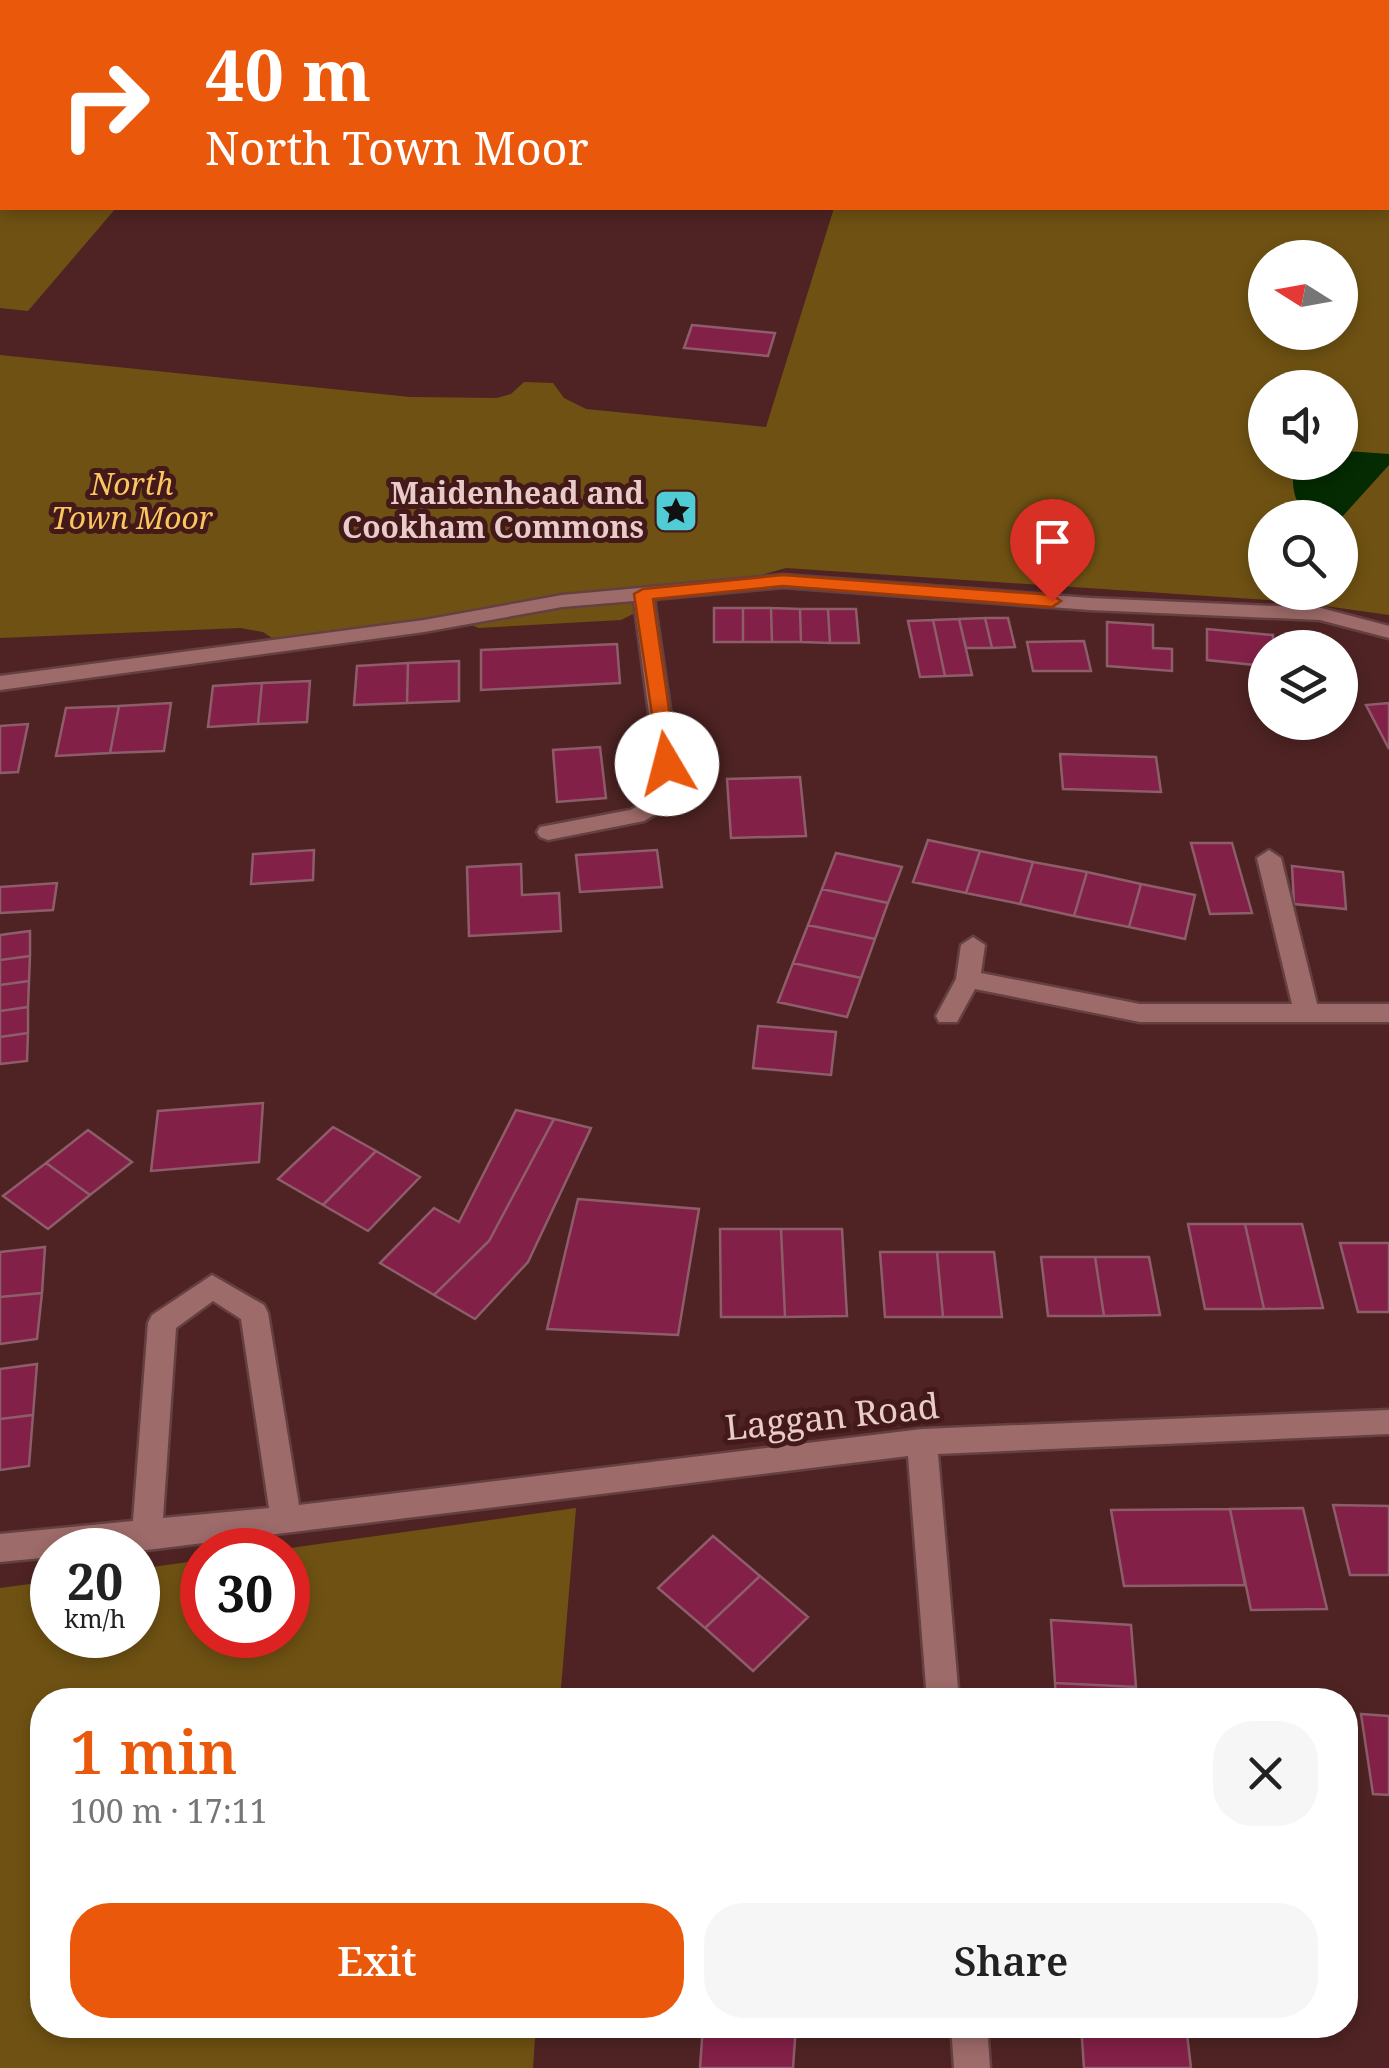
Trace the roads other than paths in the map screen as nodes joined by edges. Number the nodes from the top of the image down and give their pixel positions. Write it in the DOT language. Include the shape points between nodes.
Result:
graph roads {
  1 [pos="643,594"];
  2 [pos="1389,632"];
  3 [pos="0,683"];
  4 [pos="548,832"];
  5 [pos="1269,858"];
  6 [pos="973,944"];
  7 [pos="968,979"];
  8 [pos="1307,1013"];
  9 [pos="1389,1013"];
  10 [pos="948,1016"];
  11 [pos="1389,1422"];
  12 [pos="922,1442"];
  13 [pos="286,1520"];
  14 [pos="147,1528"];
  15 [pos="160,1534"];
  16 [pos="30,1546"];
  17 [pos="0,1548"];
  18 [pos="942,1688"];
  19 [pos="970,2038"];
  20 [pos="972,2068"];
  1 -- 2 [label="street" via="783,580 1321,614"];
  1 -- 3 [label="street"];
  1 -- 4 [label="street" via="672,798 636,816"];
  5 -- 8 [label="street"];
  6 -- 7 [label="street"];
  7 -- 8 [label="street" via="1140,1013"];
  7 -- 10 [label="street"];
  8 -- 9 [label="street"];
  11 -- 12 [label="street, Laggan Road"];
  12 -- 13 [label="street, Laggan Road"];
  12 -- 18 [label="street"];
  13 -- 14 [label="street" via="254,1313 212,1286 162,1324"];
  13 -- 15 [label="street, Laggan Road"];
  16 -- 17 [label="street, Laggan Road"];
  19 -- 20 [label="street"];
}
